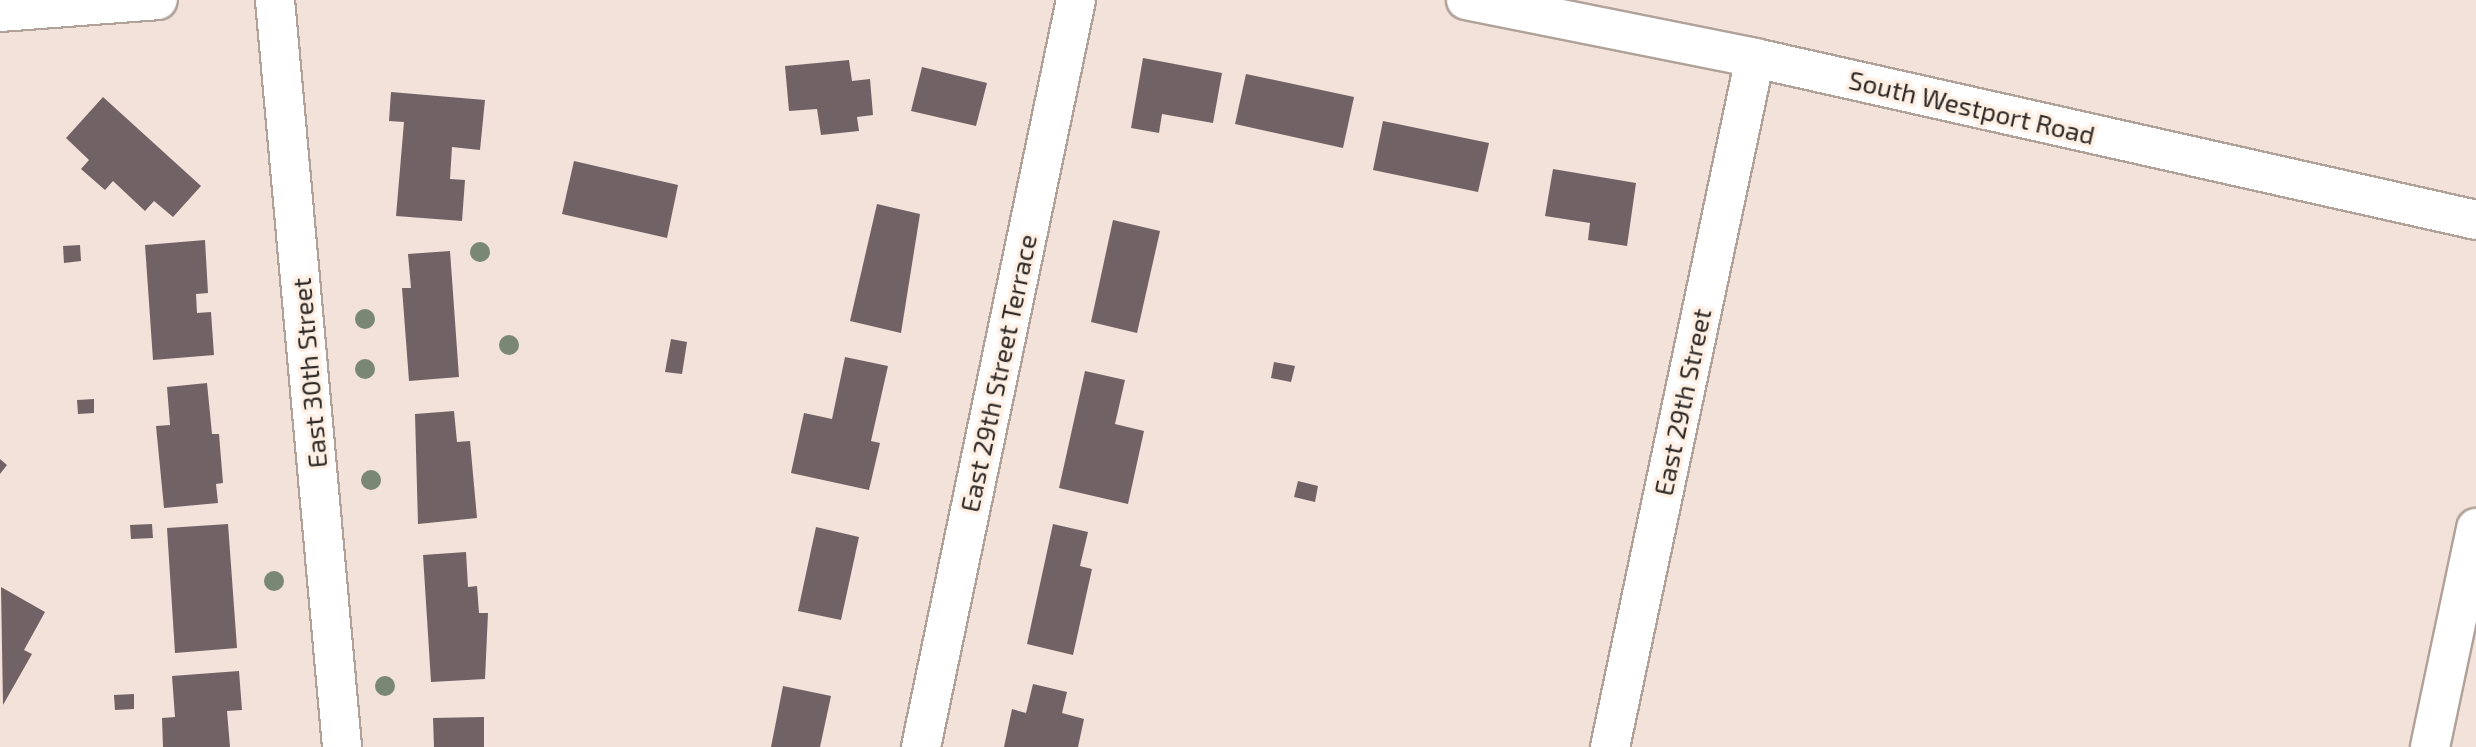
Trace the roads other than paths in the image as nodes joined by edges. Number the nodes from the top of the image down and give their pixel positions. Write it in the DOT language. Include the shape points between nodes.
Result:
graph roads {
  1 [pos="158,0"];
  2 [pos="275,0"];
  3 [pos="1076,0"];
  4 [pos="1466,0"];
  5 [pos="0,12"];
  6 [pos="1755,58"];
  7 [pos="2476,220"];
  8 [pos="2476,528"];
  9 [pos="342,747"];
  10 [pos="920,747"];
  11 [pos="1610,747"];
  12 [pos="2430,747"];
  1 -- 5 [label="street"];
  2 -- 9 [label="street, East 30th Street"];
  3 -- 10 [label="street, East 29th Street Terrace"];
  4 -- 6 [label="street, South Westport Road"];
  6 -- 7 [label="street, South Westport Road"];
  6 -- 11 [label="street, East 29th Street"];
  8 -- 12 [label="street"];
}
